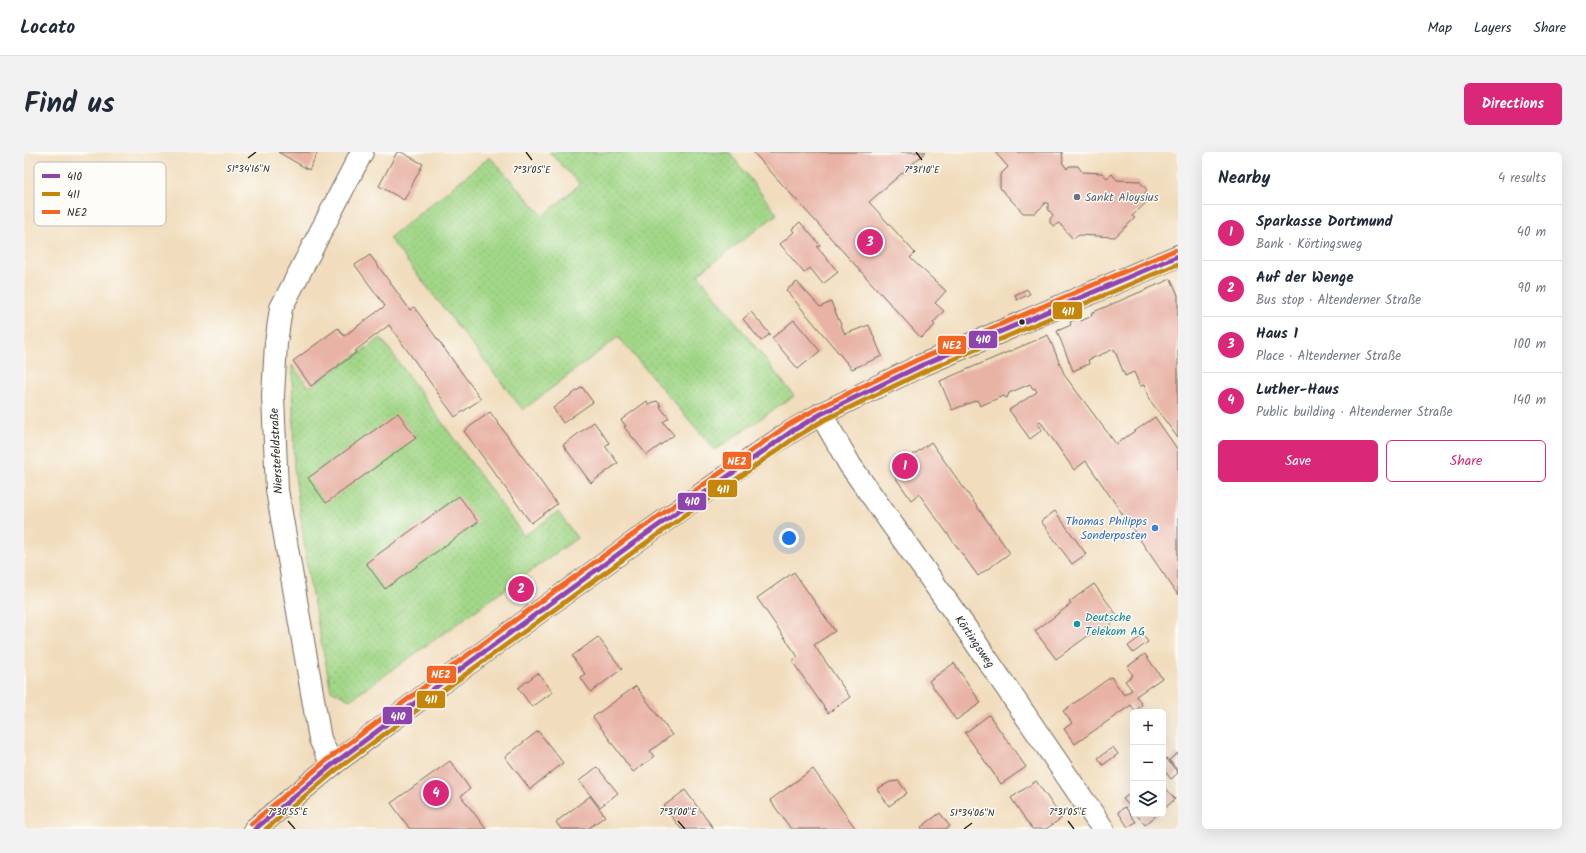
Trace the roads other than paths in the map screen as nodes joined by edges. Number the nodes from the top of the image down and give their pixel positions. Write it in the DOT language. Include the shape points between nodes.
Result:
graph roads {
  1 [pos="362,152"];
  2 [pos="1178,256"];
  3 [pos="821,414"];
  4 [pos="332,765"];
  5 [pos="265,826"];
  6 [pos="1103,829"];
  1 -- 4 [label="street, Nierstefeldstraße" via="281,308 275,351 273,396 277,490 320,739"];
  2 -- 3 [label="street" via="920,366"];
  3 -- 4 [label="street" via="768,447 526,621"];
  3 -- 6 [label="street, Körtingsweg" via="850,465"];
  4 -- 5 [label="street"];
}
